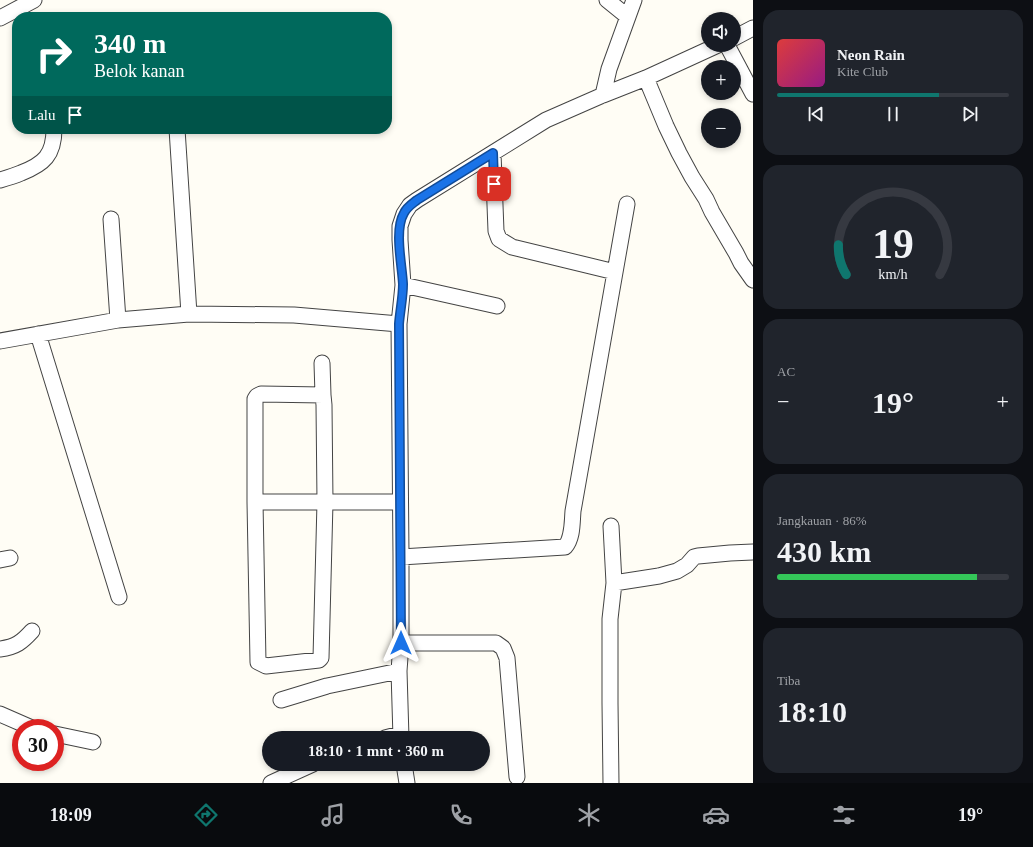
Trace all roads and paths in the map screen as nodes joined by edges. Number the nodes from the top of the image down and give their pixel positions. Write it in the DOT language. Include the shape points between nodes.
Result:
graph roads {
  1 [pos="34,0"];
  2 [pos="607,0"];
  3 [pos="634,0"];
  4 [pos="628,17"];
  5 [pos="0,18"];
  6 [pos="753,28"];
  7 [pos="741,34"];
  8 [pos="703,52"];
  9 [pos="731,52"];
  10 [pos="646,78"];
  11 [pos="753,94"];
  12 [pos="602,95"];
  13 [pos="54,134"];
  14 [pos="177,134"];
  15 [pos="493,153"];
  16 [pos="0,180"];
  17 [pos="627,204"];
  18 [pos="111,218"];
  19 [pos="615,272"];
  20 [pos="753,280"];
  21 [pos="403,286"];
  22 [pos="497,306"];
  23 [pos="189,314"];
  24 [pos="118,320"];
  25 [pos="399,324"];
  26 [pos="38,334"];
  27 [pos="0,341"];
  28 [pos="322,363"];
  29 [pos="322,395"];
  30 [pos="255,502"];
  31 [pos="325,502"];
  32 [pos="400,502"];
  33 [pos="611,526"];
  34 [pos="753,552"];
  35 [pos="401,558"];
  36 [pos="614,583"];
  37 [pos="119,597"];
  38 [pos="32,631"];
  39 [pos="401,643"];
  40 [pos="0,649"];
  41 [pos="399,671"];
  42 [pos="281,700"];
  43 [pos="0,714"];
  44 [pos="12,719"];
  45 [pos="400,731"];
  46 [pos="64,736"];
  47 [pos="93,742"];
  48 [pos="298,771"];
  49 [pos="405,771"];
  50 [pos="517,777"];
  51 [pos="271,783"];
  52 [pos="406,783"];
  53 [pos="611,783"];
  1 -- 5 [label="street"];
  2 -- 4 [label="street"];
  3 -- 4 [label="street"];
  4 -- 12 [label="street"];
  6 -- 7 [label="street"];
  8 -- 10 [label="street"];
  9 -- 11 [label="street"];
  10 -- 12 [label="street"];
  10 -- 20 [label="street" via="679,153"];
  12 -- 15 [label="street" via="546,120"];
  13 -- 16 [label="street" via="50,152 43,162"];
  14 -- 23 [label="street"];
  15 -- 19 [label="street" via="496,231 499,239 512,247 536,254"];
  15 -- 21 [label="street" via="417,200 404,214 400,226"];
  17 -- 19 [label="street"];
  18 -- 24 [label="street"];
  19 -- 35 [label="street" via="569,543 565,547"];
  21 -- 22 [label="street"];
  21 -- 25 [label="street"];
  23 -- 24 [label="street"];
  23 -- 25 [label="street" via="294,315"];
  24 -- 26 [label="street"];
  25 -- 32 [label="street"];
  26 -- 27 [label="street"];
  26 -- 37 [label="street"];
  28 -- 29 [label="street"];
  29 -- 30 [label="street" via="261,394 255,399"];
  29 -- 31 [label="street"];
  30 -- 31 [label="street"];
  30 -- 31 [label="street" via="258,662 266,666 316,661 321,658"];
  31 -- 32 [label="street"];
  32 -- 35 [label="street"];
  33 -- 36 [label="street"];
  34 -- 36 [label="street" via="698,556 677,571"];
  35 -- 39 [label="street"];
  36 -- 53 [label="street" via="610,619"];
  38 -- 40 [label="street" via="14,646"];
  39 -- 41 [label="street"];
  39 -- 50 [label="street" via="496,643 503,648 507,658"];
  41 -- 42 [label="street" via="327,686"];
  41 -- 45 [label="street"];
  43 -- 44 [label="street"];
  46 -- 47 [label="street"];
  48 -- 51 [label="street"];
  49 -- 52 [label="street"];
}
